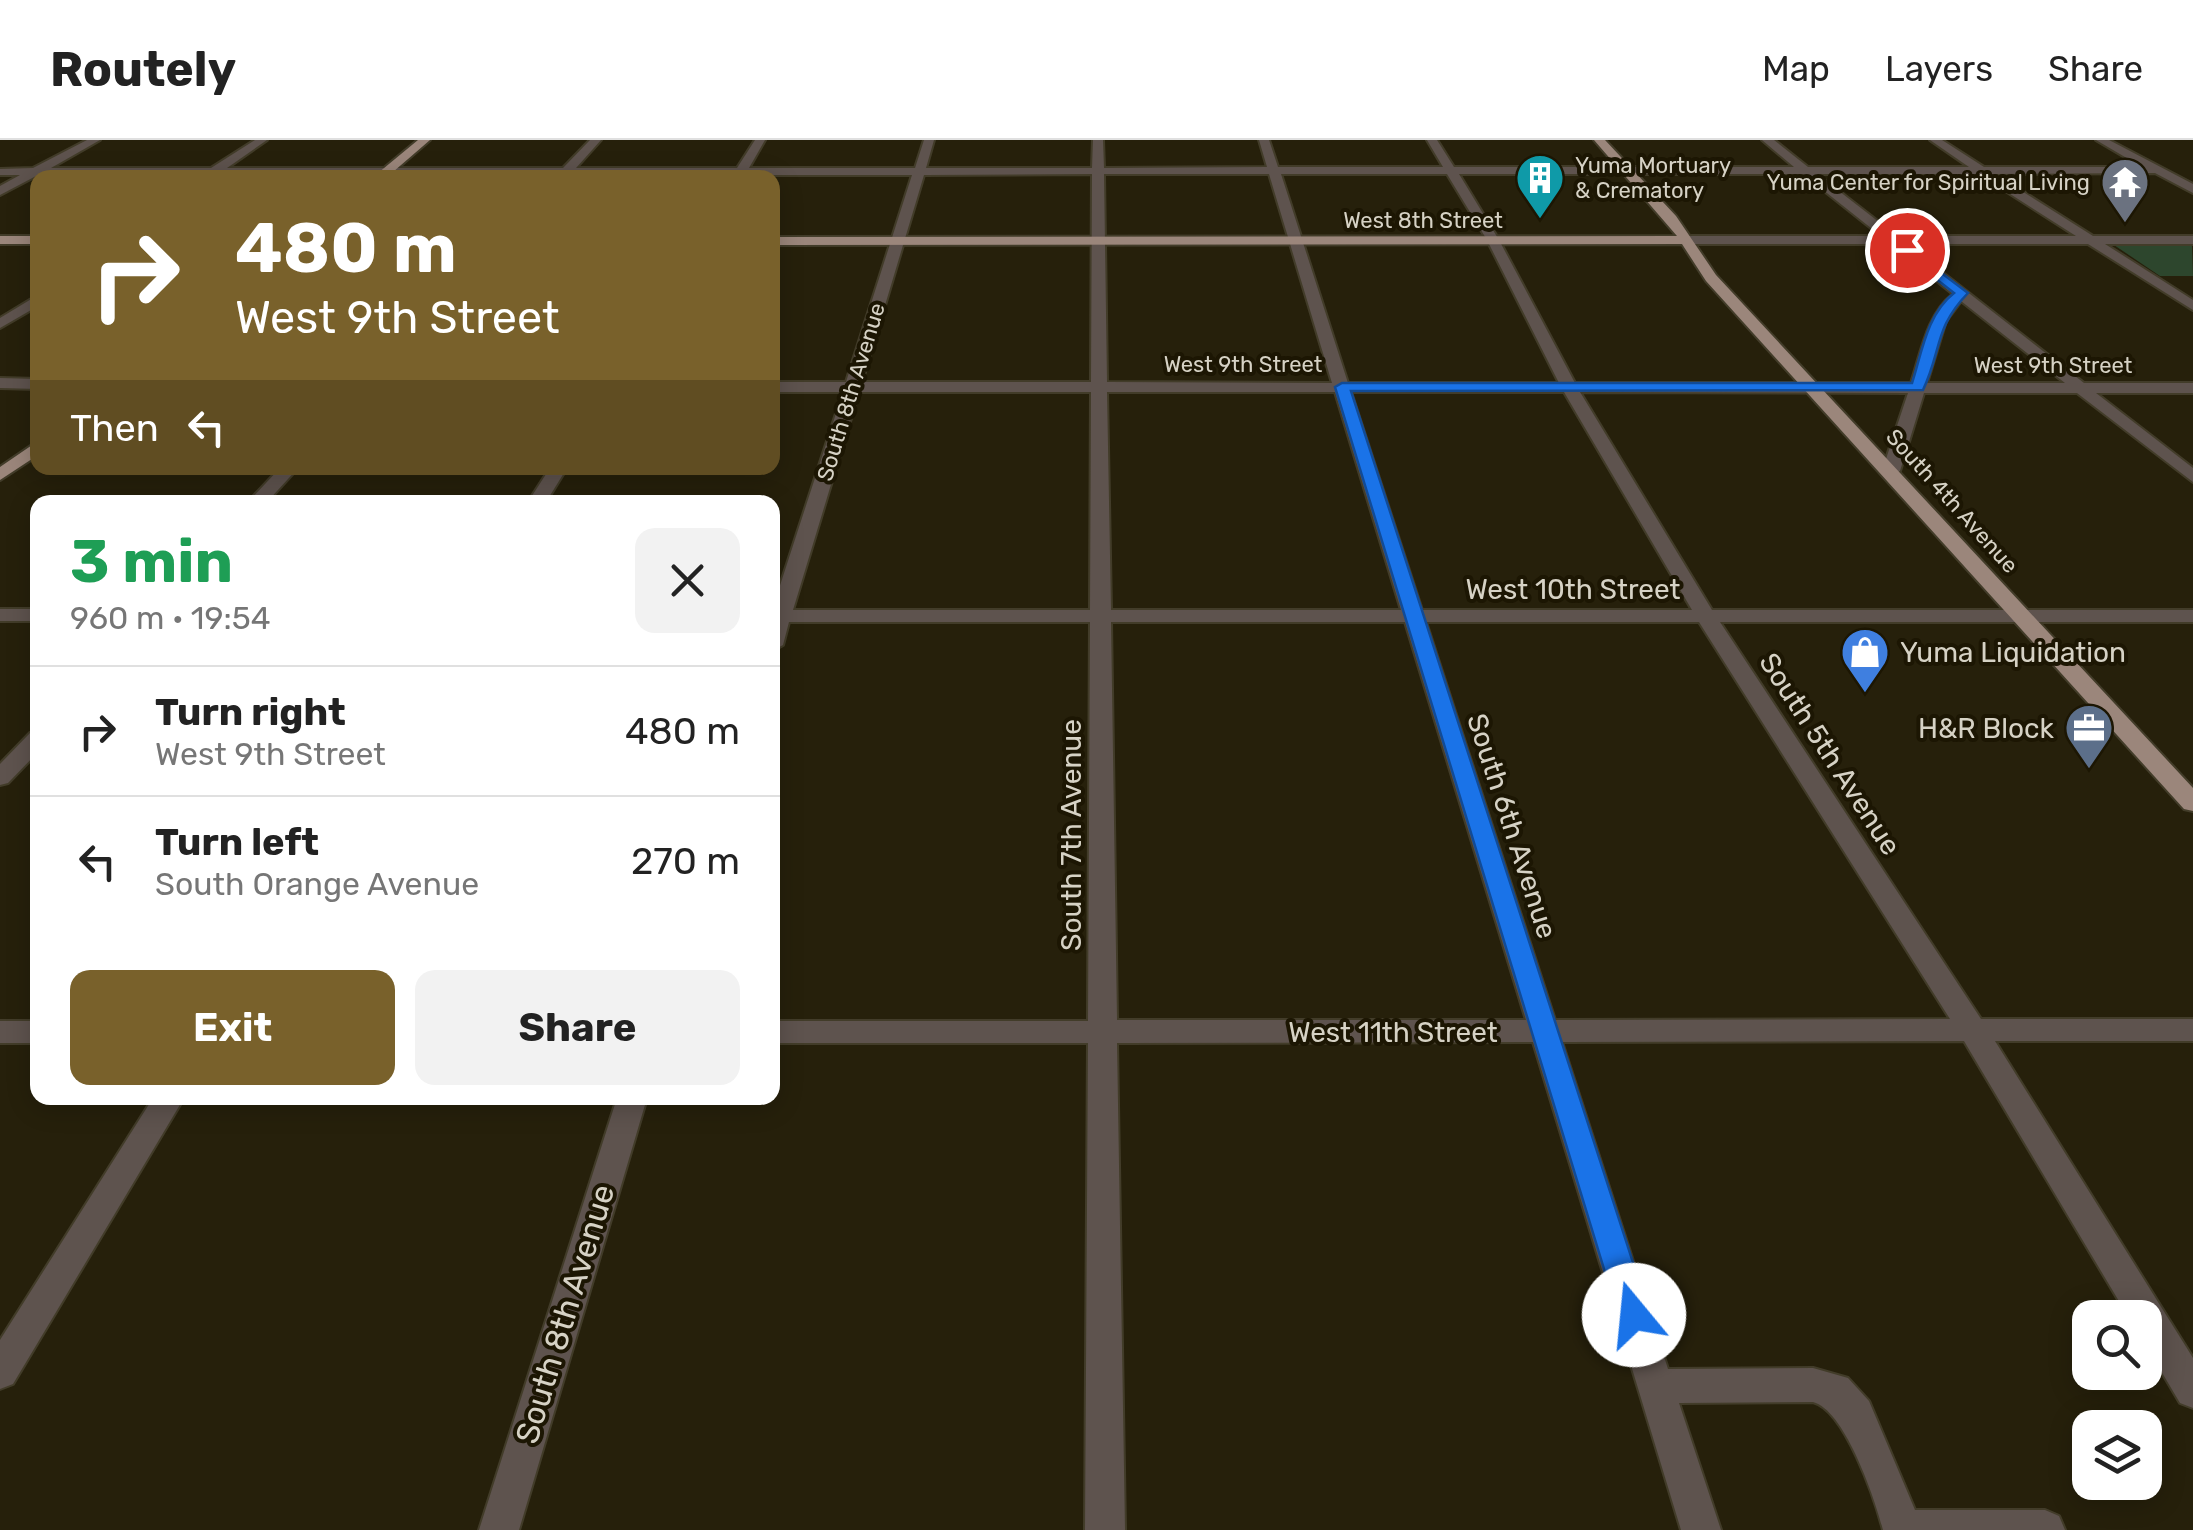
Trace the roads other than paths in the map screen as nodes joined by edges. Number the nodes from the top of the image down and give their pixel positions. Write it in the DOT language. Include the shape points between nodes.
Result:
graph roads {
  1 [pos="95,140"];
  2 [pos="262,140"];
  3 [pos="426,140"];
  4 [pos="596,140"];
  5 [pos="760,140"];
  6 [pos="929,140"];
  7 [pos="1098,140"];
  8 [pos="1264,140"];
  9 [pos="1432,140"];
  10 [pos="1599,140"];
  11 [pos="1767,140"];
  12 [pos="1935,140"];
  13 [pos="2101,140"];
  14 [pos="40,170"];
  15 [pos="215,170"];
  16 [pos="387,170"];
  17 [pos="568,170"];
  18 [pos="741,170"];
  19 [pos="1628,170"];
  20 [pos="1806,170"];
  21 [pos="1982,170"];
  22 [pos="2157,170"];
  23 [pos="919,171"];
  24 [pos="1098,171"];
  25 [pos="1274,171"];
  26 [pos="1451,171"];
  27 [pos="0,172"];
  28 [pos="30,172"];
  29 [pos="780,173"];
  30 [pos="30,175"];
  31 [pos="2193,190"];
  32 [pos="0,191"];
  33 [pos="0,240"];
  34 [pos="30,240"];
  35 [pos="898,240"];
  36 [pos="1098,240"];
  37 [pos="1296,240"];
  38 [pos="1493,240"];
  39 [pos="1686,240"];
  40 [pos="1894,240"];
  41 [pos="2090,240"];
  42 [pos="2193,240"];
  43 [pos="780,241"];
  44 [pos="1962,293"];
  45 [pos="30,303"];
  46 [pos="0,304"];
  47 [pos="30,306"];
  48 [pos="2193,306"];
  49 [pos="0,324"];
  50 [pos="0,384"];
  51 [pos="30,384"];
  52 [pos="780,387"];
  53 [pos="852,387"];
  54 [pos="1099,387"];
  55 [pos="1342,387"];
  56 [pos="1568,387"];
  57 [pos="1814,387"];
  58 [pos="1918,387"];
  59 [pos="2082,388"];
  60 [pos="2193,388"];
  61 [pos="30,452"];
  62 [pos="1892,471"];
  63 [pos="0,475"];
  64 [pos="283,475"];
  65 [pos="2193,477"];
  66 [pos="264,495"];
  67 [pos="780,607"];
  68 [pos="0,615"];
  69 [pos="30,615"];
  70 [pos="780,616"];
  71 [pos="1100,616"];
  72 [pos="1414,616"];
  73 [pos="2193,616"];
  74 [pos="1706,617"];
  75 [pos="2024,617"];
  76 [pos="30,746"];
  77 [pos="0,778"];
  78 [pos="2193,803"];
  79 [pos="2193,1030"];
  80 [pos="1546,1031"];
  81 [pos="1972,1031"];
  82 [pos="0,1032"];
  83 [pos="30,1032"];
  84 [pos="780,1032"];
  85 [pos="1102,1032"];
  86 [pos="165,1105"];
  87 [pos="630,1105"];
  88 [pos="0,1372"];
  89 [pos="1656,1386"];
  90 [pos="2193,1391"];
  91 [pos="498,1530"];
  92 [pos="1105,1530"];
  93 [pos="1702,1530"];
  94 [pos="1904,1530"];
  95 [pos="2045,1530"];
  1 -- 14 [label="street"];
  2 -- 15 [label="street"];
  3 -- 16 [label="main road"];
  4 -- 17 [label="street"];
  5 -- 18 [label="street"];
  6 -- 23 [label="street, South 8th Avenue"];
  7 -- 24 [label="street, South 7th Avenue"];
  8 -- 25 [label="street, South 6th Avenue"];
  9 -- 26 [label="street, South 5th Avenue"];
  10 -- 19 [label="main road, South 4th Avenue"];
  11 -- 20 [label="street"];
  12 -- 21 [label="street"];
  13 -- 22 [label="street"];
  19 -- 20 [label="street"];
  19 -- 26 [label="street"];
  19 -- 39 [label="main road, South 4th Avenue"];
  20 -- 21 [label="street"];
  20 -- 40 [label="street"];
  21 -- 22 [label="street"];
  21 -- 41 [label="street"];
  22 -- 31 [label="street"];
  23 -- 24 [label="street"];
  23 -- 29 [label="street"];
  23 -- 35 [label="street, South 8th Avenue"];
  24 -- 25 [label="street"];
  24 -- 36 [label="street, South 7th Avenue"];
  25 -- 26 [label="street"];
  25 -- 37 [label="street, South 6th Avenue"];
  26 -- 38 [label="street, South 5th Avenue"];
  27 -- 28 [label="street"];
  30 -- 32 [label="street"];
  33 -- 34 [label="main road"];
  35 -- 36 [label="main road, West 8th Street"];
  35 -- 43 [label="main road, West 8th Street"];
  35 -- 53 [label="street, South 8th Avenue"];
  36 -- 37 [label="main road, West 8th Street"];
  36 -- 54 [label="street, South 7th Avenue"];
  37 -- 38 [label="main road, West 8th Street"];
  37 -- 55 [label="street, South 6th Avenue"];
  38 -- 39 [label="main road, West 8th Street"];
  38 -- 56 [label="street, South 5th Avenue"];
  39 -- 40 [label="street, West 8th Street"];
  39 -- 57 [label="main road, South 4th Avenue" via="1712,278"];
  40 -- 41 [label="street, West 8th Street"];
  40 -- 44 [label="street"];
  41 -- 42 [label="street, West 8th Street"];
  41 -- 48 [label="street"];
  44 -- 58 [label="street" via="1946,306"];
  44 -- 59 [label="street"];
  45 -- 46 [label="street"];
  47 -- 49 [label="street"];
  50 -- 51 [label="street"];
  52 -- 53 [label="street, West 9th Street"];
  53 -- 54 [label="street, West 9th Street"];
  53 -- 67 [label="street, South 8th Avenue"];
  54 -- 55 [label="street, West 9th Street"];
  54 -- 71 [label="street, South 7th Avenue"];
  55 -- 56 [label="street, West 9th Street"];
  55 -- 72 [label="street, South 6th Avenue"];
  56 -- 57 [label="street, West 9th Street"];
  56 -- 74 [label="street, South 5th Avenue"];
  57 -- 58 [label="street, West 9th Street"];
  57 -- 62 [label="main road, South 4th Avenue"];
  58 -- 59 [label="street, West 9th Street"];
  58 -- 62 [label="street"];
  59 -- 60 [label="street, West 9th Street"];
  59 -- 65 [label="street"];
  61 -- 63 [label="main road"];
  62 -- 75 [label="main road, South 4th Avenue"];
  64 -- 66 [label="street"];
  68 -- 69 [label="street"];
  70 -- 71 [label="street, West 10th Street"];
  71 -- 72 [label="street, West 10th Street"];
  71 -- 85 [label="street, South 7th Avenue"];
  72 -- 74 [label="street, West 10th Street"];
  72 -- 80 [label="street, South 6th Avenue"];
  73 -- 75 [label="street, West 10th Street"];
  74 -- 75 [label="street, West 10th Street"];
  74 -- 81 [label="street, South 5th Avenue"];
  75 -- 78 [label="main road, South 4th Avenue"];
  76 -- 77 [label="street"];
  79 -- 81 [label="street, West 11th Street"];
  80 -- 81 [label="street, West 11th Street"];
  80 -- 85 [label="street, West 11th Street"];
  80 -- 89 [label="street, South 6th Avenue"];
  81 -- 90 [label="street, South 5th Avenue"];
  82 -- 83 [label="street"];
  84 -- 85 [label="street, West 11th Street"];
  85 -- 92 [label="street, South 7th Avenue"];
  86 -- 88 [label="street"];
  87 -- 91 [label="street, South 8th Avenue"];
  89 -- 93 [label="street, South 6th Avenue"];
  89 -- 94 [label="street" via="1835,1390 1856,1414"];
  94 -- 95 [label="street"];
}
